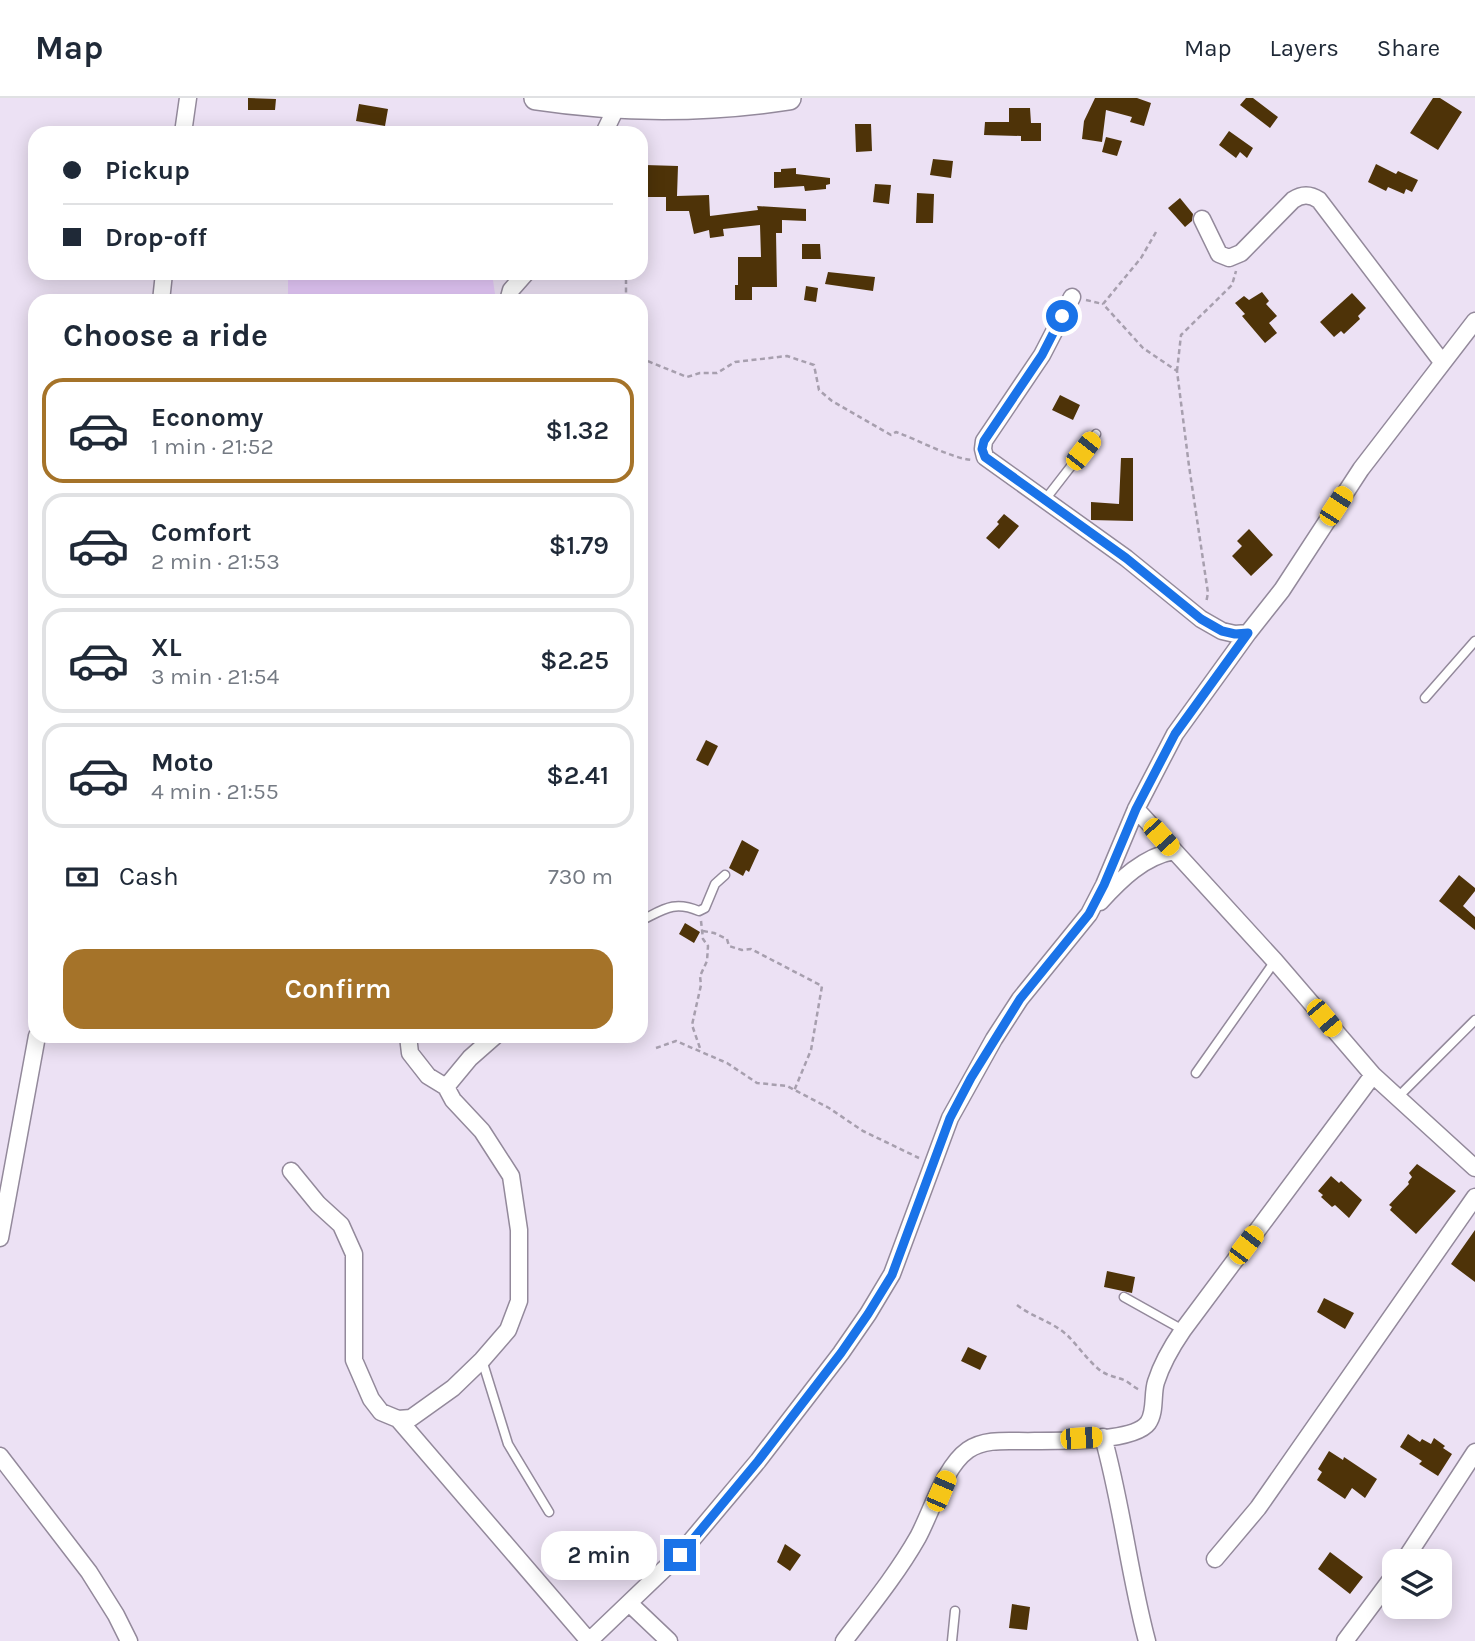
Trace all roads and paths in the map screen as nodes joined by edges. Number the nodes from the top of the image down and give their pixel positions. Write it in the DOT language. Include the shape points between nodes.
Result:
graph roads {
  1 [pos="188,98"];
  2 [pos="536,98"];
  3 [pos="789,98"];
  4 [pos="561,100"];
  5 [pos="615,108"];
  6 [pos="184,126"];
  7 [pos="607,126"];
  8 [pos="1202,219"];
  9 [pos="1156,232"];
  10 [pos="1241,253"];
  11 [pos="519,280"];
  12 [pos="509,294"];
  13 [pos="1072,297"];
  14 [pos="1475,321"];
  15 [pos="648,361"];
  16 [pos="1442,362"];
  17 [pos="1177,371"];
  18 [pos="1096,434"];
  19 [pos="985,457"];
  20 [pos="1044,501"];
  21 [pos="1201,619"];
  22 [pos="1248,633"];
  23 [pos="1475,641"];
  24 [pos="1425,698"];
  25 [pos="1136,809"];
  26 [pos="1174,851"];
  27 [pos="725,875"];
  28 [pos="699,911"];
  29 [pos="1089,914"];
  30 [pos="648,917"];
  31 [pos="703,931"];
  32 [pos="1275,961"];
  33 [pos="1475,1020"];
  34 [pos="36,1043"];
  35 [pos="409,1043"];
  36 [pos="487,1043"];
  37 [pos="656,1048"];
  38 [pos="701,1051"];
  39 [pos="1196,1073"];
  40 [pos="1373,1075"];
  41 [pos="446,1087"];
  42 [pos="794,1091"];
  43 [pos="1398,1097"];
  44 [pos="934,1159"];
  45 [pos="1475,1168"];
  46 [pos="291,1171"];
  47 [pos="1475,1196"];
  48 [pos="0,1238"];
  49 [pos="1124,1297"];
  50 [pos="1017,1305"];
  51 [pos="1183,1330"];
  52 [pos="482,1360"];
  53 [pos="1153,1395"];
  54 [pos="398,1419"];
  55 [pos="1103,1437"];
  56 [pos="1475,1452"];
  57 [pos="0,1456"];
  58 [pos="549,1512"];
  59 [pos="1412,1549"];
  60 [pos="1215,1559"];
  61 [pos="1382,1591"];
  62 [pos="629,1603"];
  63 [pos="955,1611"];
  64 [pos="129,1641"];
  65 [pos="589,1641"];
  66 [pos="669,1641"];
  67 [pos="844,1641"];
  68 [pos="952,1641"];
  69 [pos="1147,1641"];
  70 [pos="1345,1641"];
  1 -- 6 [label="street"];
  2 -- 4 [label="street"];
  3 -- 5 [label="street" via="691,108"];
  4 -- 5 [label="street"];
  5 -- 7 [label="street"];
  8 -- 10 [label="street" via="1219,254 1229,258"];
  9 -- 17 [label="path" via="1103,304 1143,348"];
  10 -- 16 [label="street" via="1293,200 1303,195 1314,197"];
  10 -- 17 [label="path" via="1232,285 1181,335"];
  11 -- 12 [label="street"];
  13 -- 19 [label="street" via="1042,355 984,441"];
  14 -- 16 [label="street"];
  15 -- 19 [label="path" via="687,377 717,373 735,362 787,356 814,365 819,390 891,435 896,432 969,460"];
  16 -- 22 [label="street" via="1361,469 1282,590"];
  17 -- 21 [label="path" via="1209,593"];
  18 -- 20 [label="lane"];
  19 -- 20 [label="street"];
  20 -- 21 [label="street" via="1126,558"];
  21 -- 22 [label="street" via="1222,631"];
  22 -- 25 [label="street" via="1175,734"];
  23 -- 24 [label="lane"];
  25 -- 26 [label="street"];
  25 -- 29 [label="street"];
  26 -- 29 [label="street" via="1146,860"];
  26 -- 32 [label="street"];
  27 -- 28 [label="lane"];
  28 -- 30 [label="lane" via="674,905"];
  28 -- 31 [label="path"];
  29 -- 44 [label="street" via="1042,970 994,1039 950,1118"];
  31 -- 38 [label="path" via="707,961 692,1025"];
  31 -- 42 [label="path" via="721,935 729,946 751,949 822,986 811,1050"];
  32 -- 39 [label="lane"];
  32 -- 40 [label="street"];
  33 -- 43 [label="lane"];
  34 -- 48 [label="street"];
  35 -- 41 [label="street" via="410,1054 428,1076"];
  36 -- 41 [label="street"];
  37 -- 38 [label="path" via="676,1041"];
  38 -- 42 [label="path" via="757,1083"];
  40 -- 43 [label="street"];
  40 -- 51 [label="street"];
  41 -- 52 [label="street" via="511,1176 519,1230 519,1301 508,1330"];
  42 -- 44 [label="path" via="885,1142 919,1158"];
  43 -- 45 [label="street"];
  44 -- 62 [label="street" via="892,1275 868,1314 758,1461 680,1555"];
  46 -- 54 [label="street" via="341,1225 354,1254 354,1360 371,1399 381,1412"];
  47 -- 60 [label="street" via="1258,1508"];
  49 -- 51 [label="lane"];
  50 -- 53 [label="path" via="1068,1336 1098,1369"];
  51 -- 53 [label="street" via="1163,1364"];
  52 -- 54 [label="street" via="411,1418"];
  52 -- 58 [label="lane" via="508,1444"];
  53 -- 55 [label="street" via="1150,1420 1142,1429"];
  54 -- 65 [label="street"];
  55 -- 67 [label="street" via="995,1441 966,1452 947,1476 894,1575"];
  55 -- 69 [label="street"];
  56 -- 59 [label="street"];
  57 -- 64 [label="street" via="89,1572"];
  61 -- 70 [label="street"];
  62 -- 65 [label="street"];
  62 -- 66 [label="street"];
  63 -- 68 [label="lane"];
}
